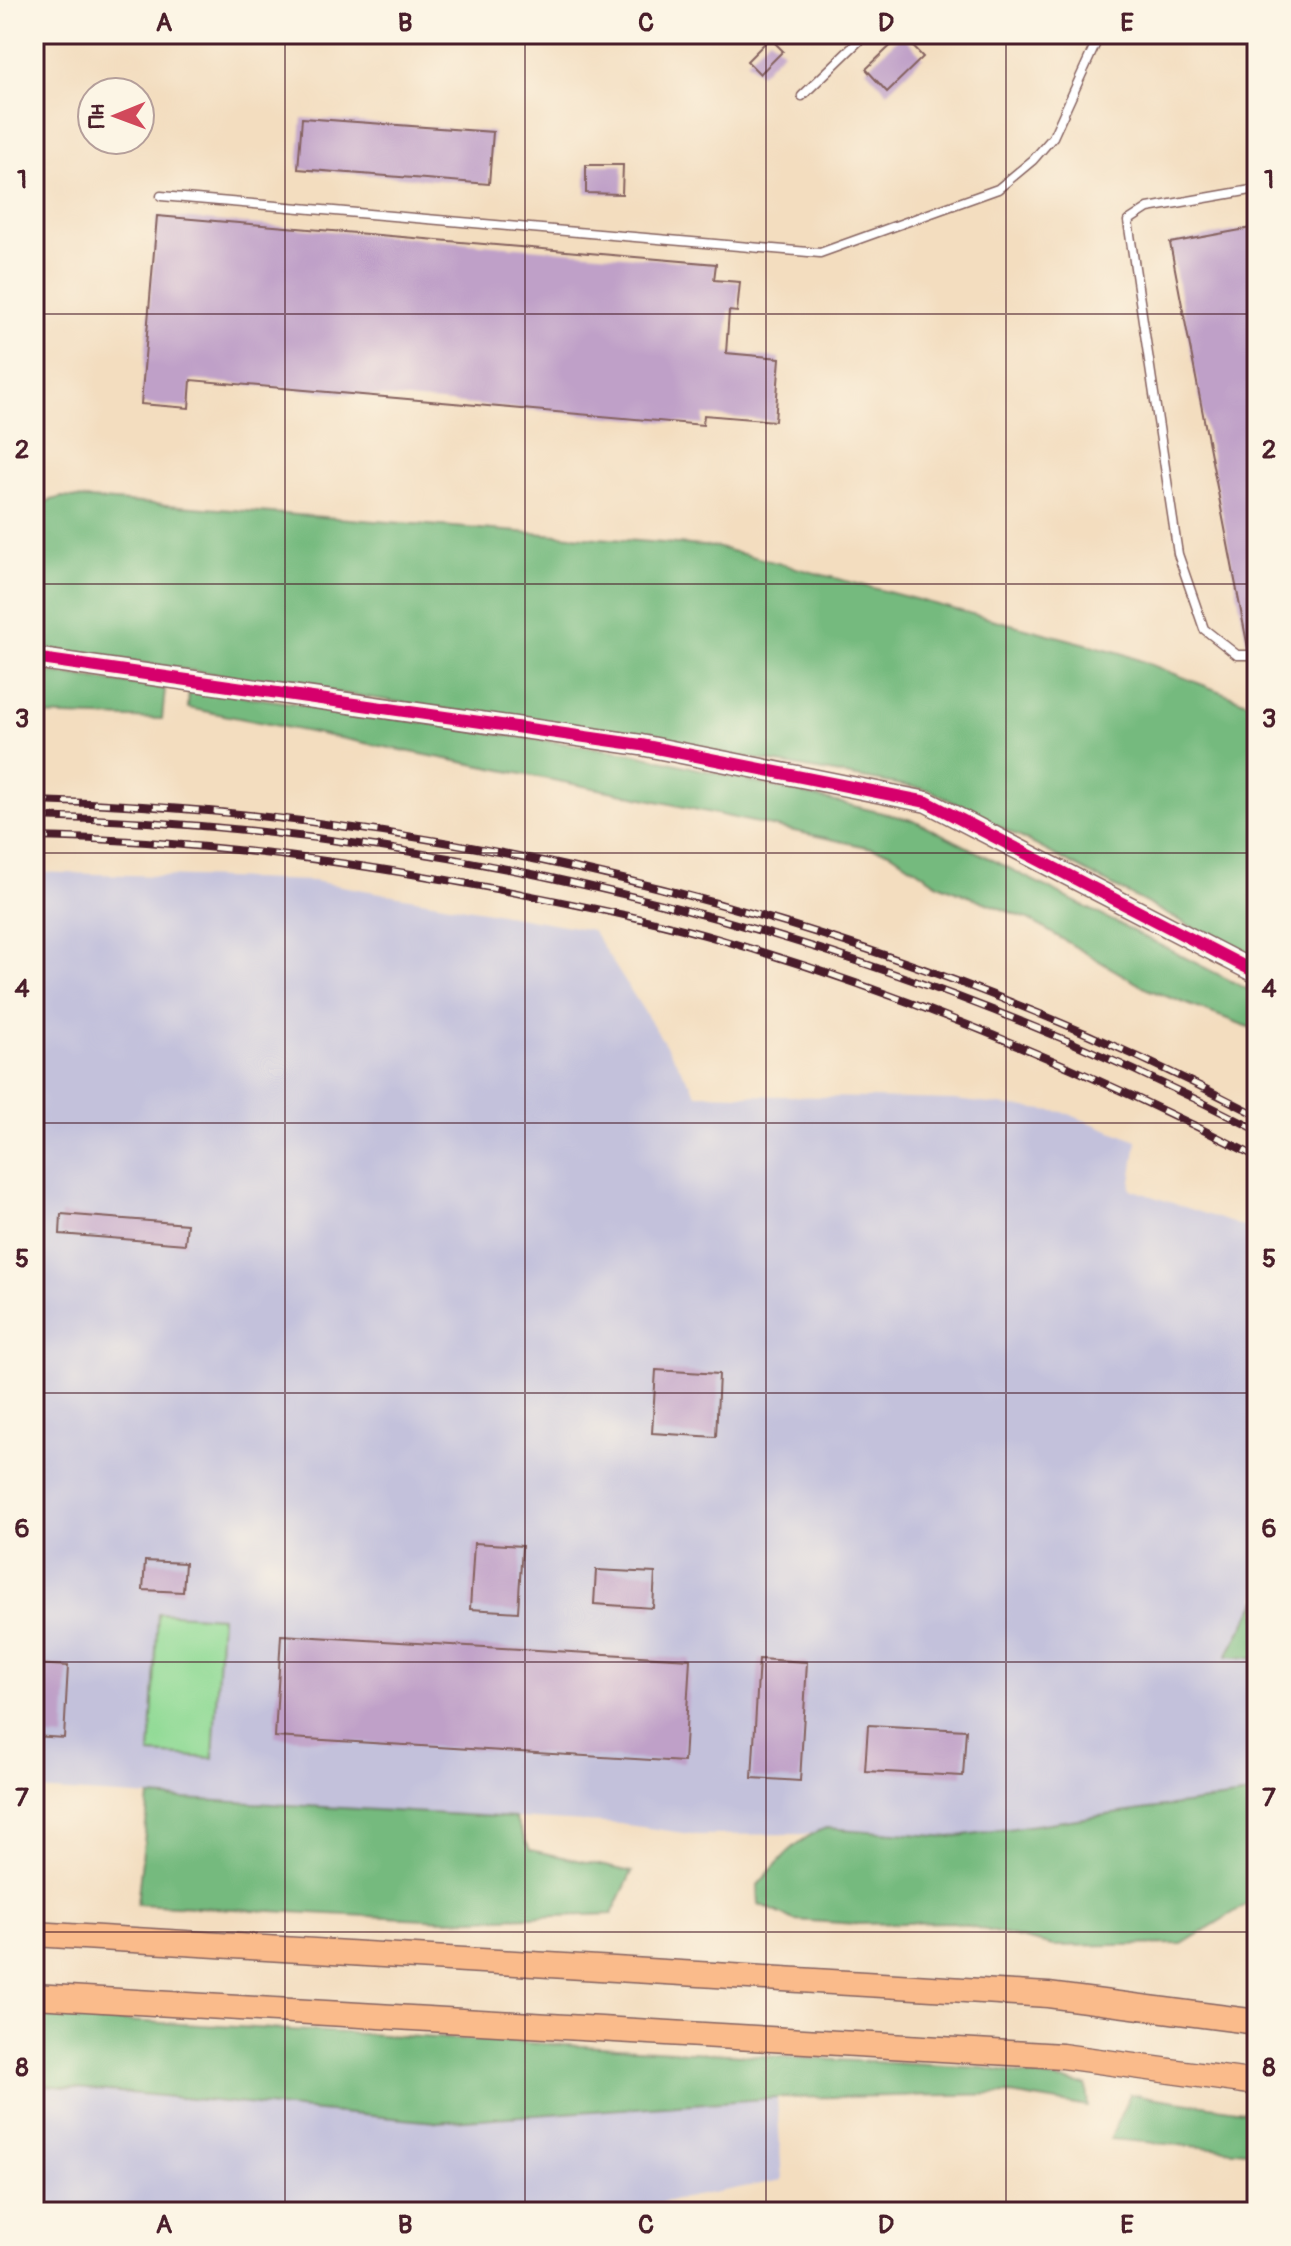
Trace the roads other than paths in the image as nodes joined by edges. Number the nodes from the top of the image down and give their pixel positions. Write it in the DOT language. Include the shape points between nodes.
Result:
graph roads {
  1 [pos="866,34"];
  2 [pos="1100,34"];
  3 [pos="802,96"];
  4 [pos="1257,189"];
  5 [pos="161,196"];
  6 [pos="1257,655"];
  7 [pos="34,658"];
  8 [pos="1257,973"];
  9 [pos="34,1934"];
  10 [pos="34,1996"];
  11 [pos="1257,2022"];
  12 [pos="1257,2083"];
  1 -- 3 [label="lane"];
  2 -- 5 [label="lane" via="1053,137 998,189 820,253"];
  4 -- 6 [label="lane" via="1148,208 1128,221 1178,554 1204,629 1237,655"];
  7 -- 8 [label="street" via="641,745 927,802"];
  9 -- 11 [label="main road" via="1048,1995"];
  10 -- 12 [label="main road" via="1062,2056"];
}
